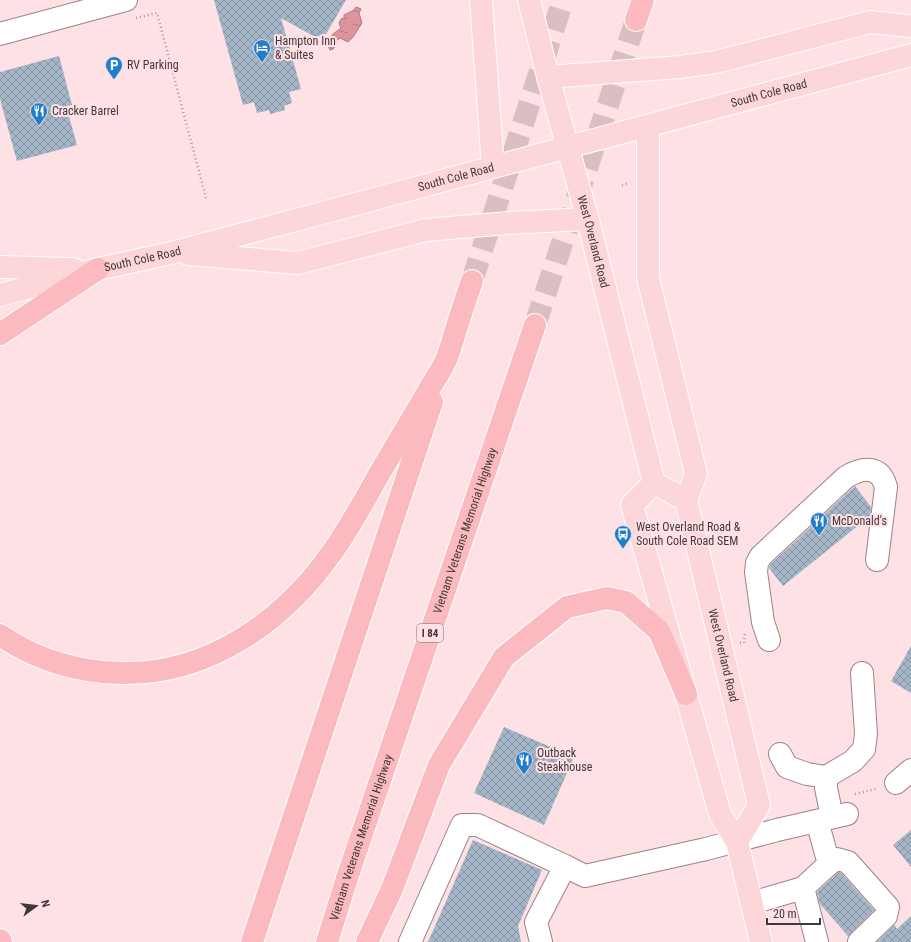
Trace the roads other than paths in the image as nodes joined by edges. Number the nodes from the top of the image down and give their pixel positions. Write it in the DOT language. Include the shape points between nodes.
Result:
graph roads {
  1 [pos="481,0"];
  2 [pos="529,0"];
  3 [pos="131,9"];
  4 [pos="911,26"];
  5 [pos="0,34"];
  6 [pos="911,55"];
  7 [pos="548,77"];
  8 [pos="648,126"];
  9 [pos="568,147"];
  10 [pos="493,167"];
  11 [pos="587,218"];
  12 [pos="171,253"];
  13 [pos="0,267"];
  14 [pos="98,269"];
  15 [pos="472,281"];
  16 [pos="0,295"];
  17 [pos="535,325"];
  18 [pos="0,334"];
  19 [pos="446,359"];
  20 [pos="654,483"];
  21 [pos="686,500"];
  22 [pos="877,560"];
  23 [pos="0,634"];
  24 [pos="769,640"];
  25 [pos="862,673"];
  26 [pos="686,694"];
  27 [pos="780,754"];
  28 [pos="826,777"];
  29 [pos="832,817"];
  30 [pos="738,842"];
  31 [pos="829,864"];
  32 [pos="565,866"];
  33 [pos="803,888"];
  34 [pos="752,903"];
  35 [pos="252,942"];
  36 [pos="327,942"];
  37 [pos="367,942"];
  38 [pos="410,942"];
  39 [pos="541,942"];
  40 [pos="761,942"];
  41 [pos="817,942"];
  42 [pos="859,942"];
  1 -- 10 [label="main road"];
  2 -- 7 [label="main road, West Overland Road"];
  3 -- 5 [label="street"];
  4 -- 7 [label="main road" via="870,22 716,62"];
  6 -- 8 [label="main road, South Cole Road"];
  7 -- 9 [label="main road, West Overland Road"];
  8 -- 9 [label="main road, South Cole Road"];
  8 -- 21 [label="main road" via="648,278 696,474"];
  9 -- 10 [label="main road, South Cole Road"];
  9 -- 11 [label="main road, West Overland Road"];
  10 -- 12 [label="main road, South Cole Road"];
  11 -- 12 [label="main road" via="426,230 298,263"];
  11 -- 20 [label="main road, West Overland Road"];
  12 -- 14 [label="main road, South Cole Road"];
  13 -- 14 [label="main road"];
  14 -- 16 [label="main road, South Cole Road"];
  14 -- 18 [label="highway"];
  15 -- 19 [label="highway"];
  17 -- 36 [label="highway, Vietnam Veterans Memorial Highway / I 84"];
  19 -- 23 [label="highway" via="352,522 318,572 292,600 241,640 184,665 146,672 113,674 88,671 50,661 27,651"];
  19 -- 35 [label="highway"];
  20 -- 21 [label="main road"];
  20 -- 26 [label="main road" via="632,505"];
  21 -- 30 [label="main road, West Overland Road" via="759,806"];
  22 -- 24 [label="street" via="886,487 884,479 878,473 864,469 846,477 761,556 757,563 762,622"];
  25 -- 28 [label="street" via="866,734 864,749 853,761"];
  26 -- 30 [label="main road" via="720,814"];
  26 -- 37 [label="highway" via="659,631 626,602 607,598 566,607 504,657 439,765 392,889"];
  27 -- 28 [label="street" via="787,768"];
  28 -- 29 [label="street"];
  29 -- 30 [label="street"];
  29 -- 31 [label="street"];
  30 -- 32 [label="street" via="585,876"];
  30 -- 34 [label="main road"];
  31 -- 33 [label="street"];
  31 -- 42 [label="street" via="838,859 848,862 888,907 886,916"];
  32 -- 38 [label="street" via="480,826 462,825"];
  32 -- 39 [label="street" via="536,922"];
  33 -- 34 [label="street"];
  33 -- 41 [label="street"];
  34 -- 40 [label="main road"];
}
